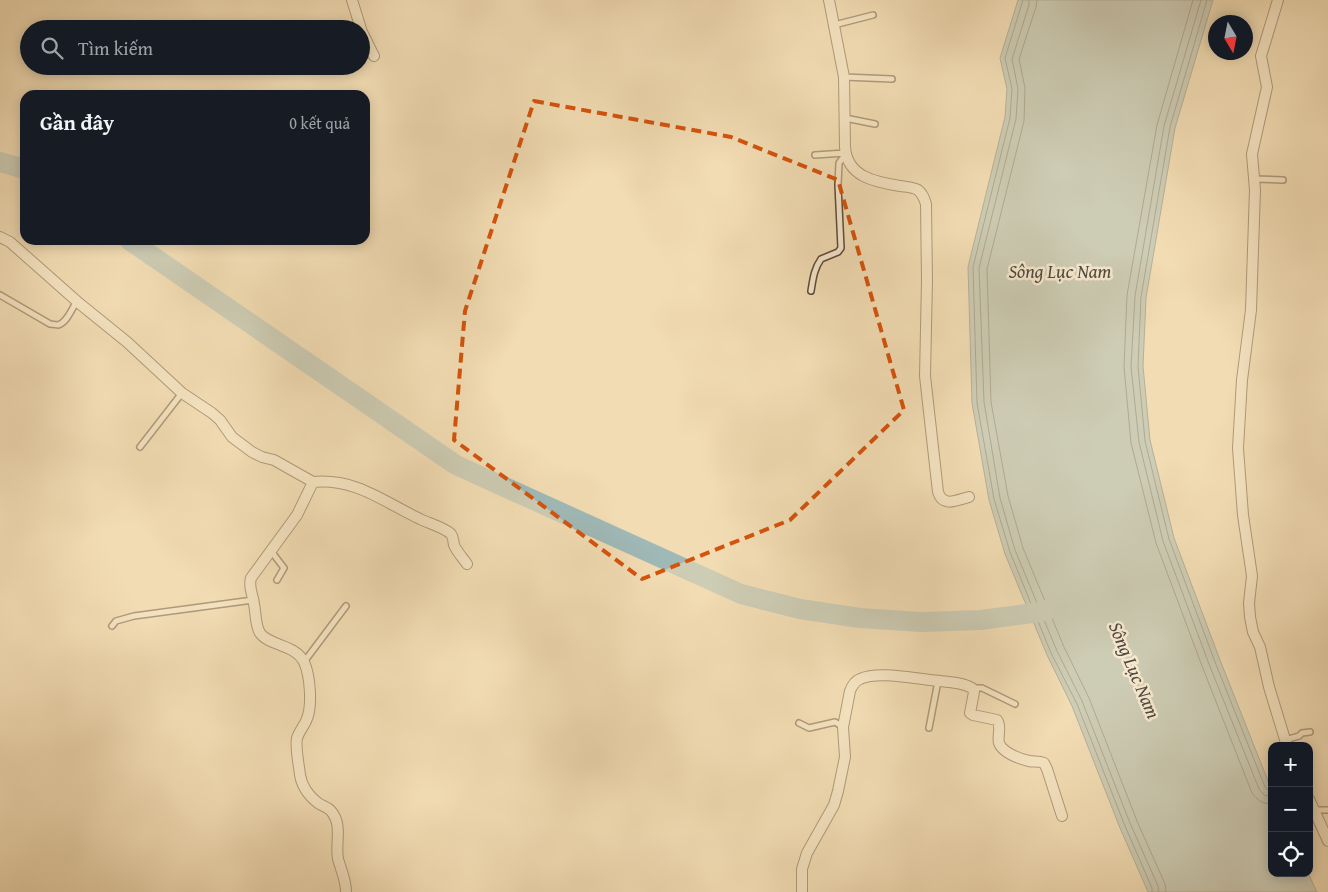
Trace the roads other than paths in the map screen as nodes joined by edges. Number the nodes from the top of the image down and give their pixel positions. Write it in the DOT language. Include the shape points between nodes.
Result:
graph roads {
  1 [pos="352,0"];
  2 [pos="829,0"];
  3 [pos="1278,0"];
  4 [pos="873,15"];
  5 [pos="358,20"];
  6 [pos="834,25"];
  7 [pos="370,48"];
  8 [pos="374,56"];
  9 [pos="844,76"];
  10 [pos="892,79"];
  11 [pos="845,118"];
  12 [pos="875,124"];
  13 [pos="845,154"];
  14 [pos="815,155"];
  15 [pos="1254,180"];
  16 [pos="1283,180"];
  17 [pos="2,238"];
  18 [pos="811,291"];
  19 [pos="0,295"];
  20 [pos="77,301"];
  21 [pos="182,393"];
  22 [pos="140,447"];
  23 [pos="313,482"];
  24 [pos="969,497"];
  25 [pos="271,550"];
  26 [pos="467,564"];
  27 [pos="277,580"];
  28 [pos="254,600"];
  29 [pos="346,606"];
  30 [pos="112,626"];
  31 [pos="304,662"];
  32 [pos="938,681"];
  33 [pos="972,688"];
  34 [pos="1014,704"];
  35 [pos="799,723"];
  36 [pos="842,727"];
  37 [pos="929,728"];
  38 [pos="1310,732"];
  39 [pos="1286,742"];
  40 [pos="1288,742"];
  41 [pos="1314,810"];
  42 [pos="1328,810"];
  43 [pos="1062,816"];
  44 [pos="1328,841"];
  45 [pos="346,892"];
  46 [pos="802,892"];
  1 -- 5 [label="street"];
  2 -- 6 [label="street"];
  3 -- 15 [label="street" via="1261,56 1267,87 1252,154"];
  4 -- 6 [label="lane"];
  6 -- 9 [label="street"];
  7 -- 8 [label="street"];
  9 -- 10 [label="lane"];
  9 -- 11 [label="street"];
  11 -- 12 [label="lane"];
  11 -- 13 [label="street"];
  13 -- 14 [label="lane"];
  13 -- 18 [label="lane" via="838,163 841,248 819,261"];
  13 -- 24 [label="street" via="860,175 881,183 913,188 919,191 926,204 925,376 938,492 943,501 949,502"];
  15 -- 16 [label="lane"];
  15 -- 39 [label="street" via="1251,310 1238,448 1252,576 1250,617"];
  17 -- 20 [label="street"];
  19 -- 20 [label="lane" via="57,325 66,319"];
  20 -- 21 [label="street"];
  21 -- 22 [label="lane"];
  21 -- 23 [label="street" via="212,413 232,437 252,452 274,460"];
  23 -- 25 [label="street" via="297,515"];
  23 -- 26 [label="street" via="334,482 367,490 449,532"];
  25 -- 27 [label="lane" via="284,568"];
  25 -- 28 [label="street" via="250,578 250,592"];
  28 -- 30 [label="lane" via="134,616 116,621"];
  28 -- 31 [label="street" via="260,633 294,651"];
  29 -- 31 [label="lane"];
  31 -- 45 [label="street" via="310,701 307,720 297,739 300,778 306,791 331,811 338,826 338,860"];
  32 -- 33 [label="street"];
  32 -- 36 [label="street" via="884,676 857,680 850,691"];
  32 -- 37 [label="lane"];
  33 -- 34 [label="lane" via="982,688"];
  33 -- 43 [label="street" via="970,713 999,722 998,742 1001,747 1024,760 1044,763"];
  35 -- 36 [label="lane" via="809,728 835,722"];
  36 -- 46 [label="street" via="845,757 838,791 834,805 803,863"];
  38 -- 40 [label="lane"];
  41 -- 42 [label="lane"];
  41 -- 44 [label="street"];
}
